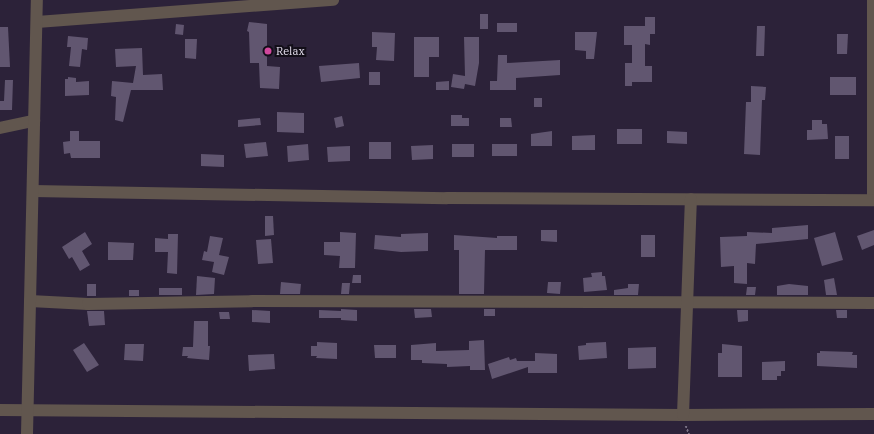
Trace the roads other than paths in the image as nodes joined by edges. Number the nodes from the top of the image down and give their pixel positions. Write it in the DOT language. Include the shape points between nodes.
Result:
graph roads {
  1 [pos="37,0"];
  2 [pos="333,0"];
  3 [pos="873,0"];
  4 [pos="37,22"];
  5 [pos="34,121"];
  6 [pos="0,128"];
  7 [pos="33,191"];
  8 [pos="691,199"];
  9 [pos="874,200"];
  10 [pos="686,301"];
  11 [pos="30,302"];
  12 [pos="874,303"];
  13 [pos="0,410"];
  14 [pos="27,410"];
  15 [pos="874,414"];
  16 [pos="683,415"];
  17 [pos="27,434"];
  1 -- 4 [label="street"];
  2 -- 4 [label="street"];
  3 -- 9 [label="street"];
  4 -- 5 [label="street"];
  5 -- 6 [label="street"];
  5 -- 7 [label="street"];
  7 -- 8 [label="street"];
  7 -- 11 [label="street"];
  8 -- 9 [label="street"];
  8 -- 10 [label="street"];
  10 -- 11 [label="street" via="252,301 88,304"];
  10 -- 12 [label="street"];
  10 -- 16 [label="street"];
  11 -- 14 [label="street"];
  13 -- 14 [label="street"];
  14 -- 16 [label="street"];
  14 -- 17 [label="street"];
  15 -- 16 [label="street"];
}
